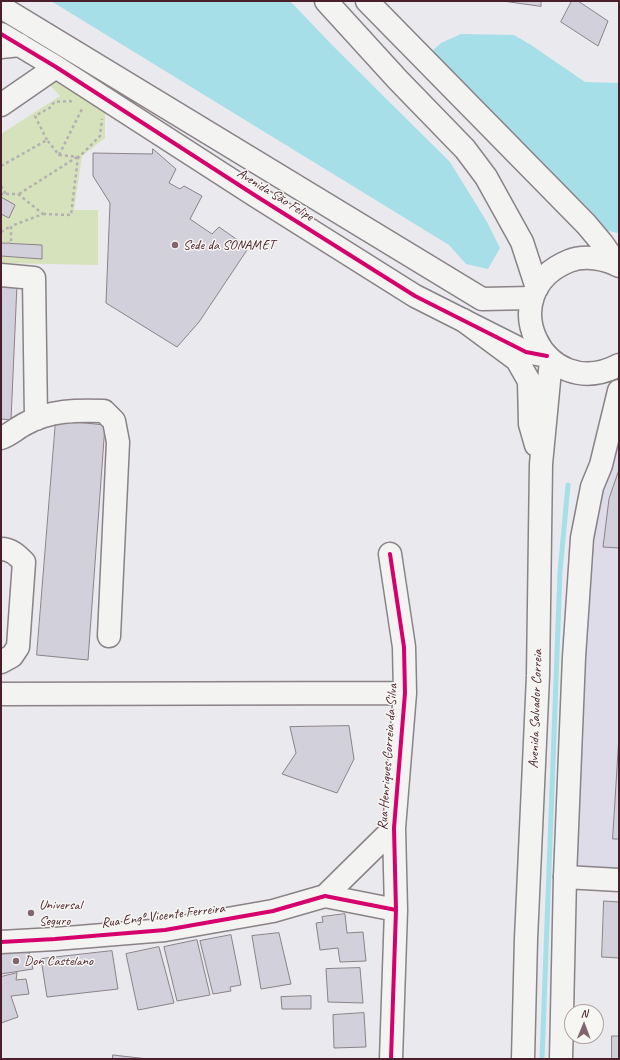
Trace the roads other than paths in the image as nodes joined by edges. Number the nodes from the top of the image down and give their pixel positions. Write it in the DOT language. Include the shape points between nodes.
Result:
graph roads {
  1 [pos="326,1"];
  2 [pos="367,1"];
  3 [pos="1,7"];
  4 [pos="1,34"];
  5 [pos="10,46"];
  6 [pos="56,66"];
  7 [pos="1,105"];
  8 [pos="618,266"];
  9 [pos="1,275"];
  10 [pos="535,293"];
  11 [pos="463,320"];
  12 [pos="549,358"];
  13 [pos="619,365"];
  14 [pos="619,391"];
  15 [pos="36,419"];
  16 [pos="619,435"];
  17 [pos="1,438"];
  18 [pos="541,464"];
  19 [pos="601,465"];
  20 [pos="1,549"];
  21 [pos="390,554"];
  22 [pos="109,636"];
  23 [pos="1,662"];
  24 [pos="405,693"];
  25 [pos="1,694"];
  26 [pos="394,828"];
  27 [pos="566,878"];
  28 [pos="619,880"];
  29 [pos="325,896"];
  30 [pos="396,910"];
  31 [pos="1,942"];
  32 [pos="391,1059"];
  33 [pos="523,1059"];
  34 [pos="561,1059"];
  1 -- 10 [label="main road" via="465,149 486,177 522,242"];
  2 -- 8 [label="main road" via="586,224"];
  3 -- 10 [label="main road, Avenida São Felipe" via="482,299"];
  4 -- 5 [label="main road, Avenida São Felipe"];
  5 -- 6 [label="main road, Avenida São Felipe"];
  6 -- 7 [label="main road"];
  6 -- 11 [label="main road, Avenida São Felipe" via="415,296"];
  8 -- 10 [label="main road" via="595,258 572,260 561,264 543,278"];
  9 -- 15 [label="main road" via="34,278"];
  10 -- 12 [label="main road" via="530,309 531,329"];
  11 -- 12 [label="main road, Avenida São Felipe" via="526,352"];
  11 -- 18 [label="main road" via="517,360 529,381 530,424"];
  12 -- 13 [label="main road" via="569,370 584,373 599,373"];
  12 -- 18 [label="main road, Avenida Salvador Correia"];
  14 -- 19 [label="main road"];
  15 -- 17 [label="main road"];
  15 -- 22 [label="main road" via="71,410 104,411 114,421 118,442"];
  16 -- 19 [label="main road"];
  18 -- 33 [label="main road, Avenida Salvador Correia" via="538,676 526,931"];
  19 -- 27 [label="main road" via="592,487 582,538 574,657"];
  20 -- 23 [label="main road" via="17,554 24,562 18,647 12,656"];
  21 -- 24 [label="main road, Rua Henriques Correia da Silva" via="404,647"];
  24 -- 25 [label="main road"];
  24 -- 26 [label="main road, Rua Henriques Correia da Silva"];
  26 -- 29 [label="main road"];
  26 -- 30 [label="main road, Rua Henriques Correia da Silva"];
  27 -- 28 [label="main road"];
  27 -- 34 [label="main road"];
  29 -- 30 [label="main road"];
  29 -- 31 [label="main road, Rua Engº Vicente Ferreira" via="273,911 165,930"];
  30 -- 32 [label="main road, Rua Henriques Correia da Silva"];
}
